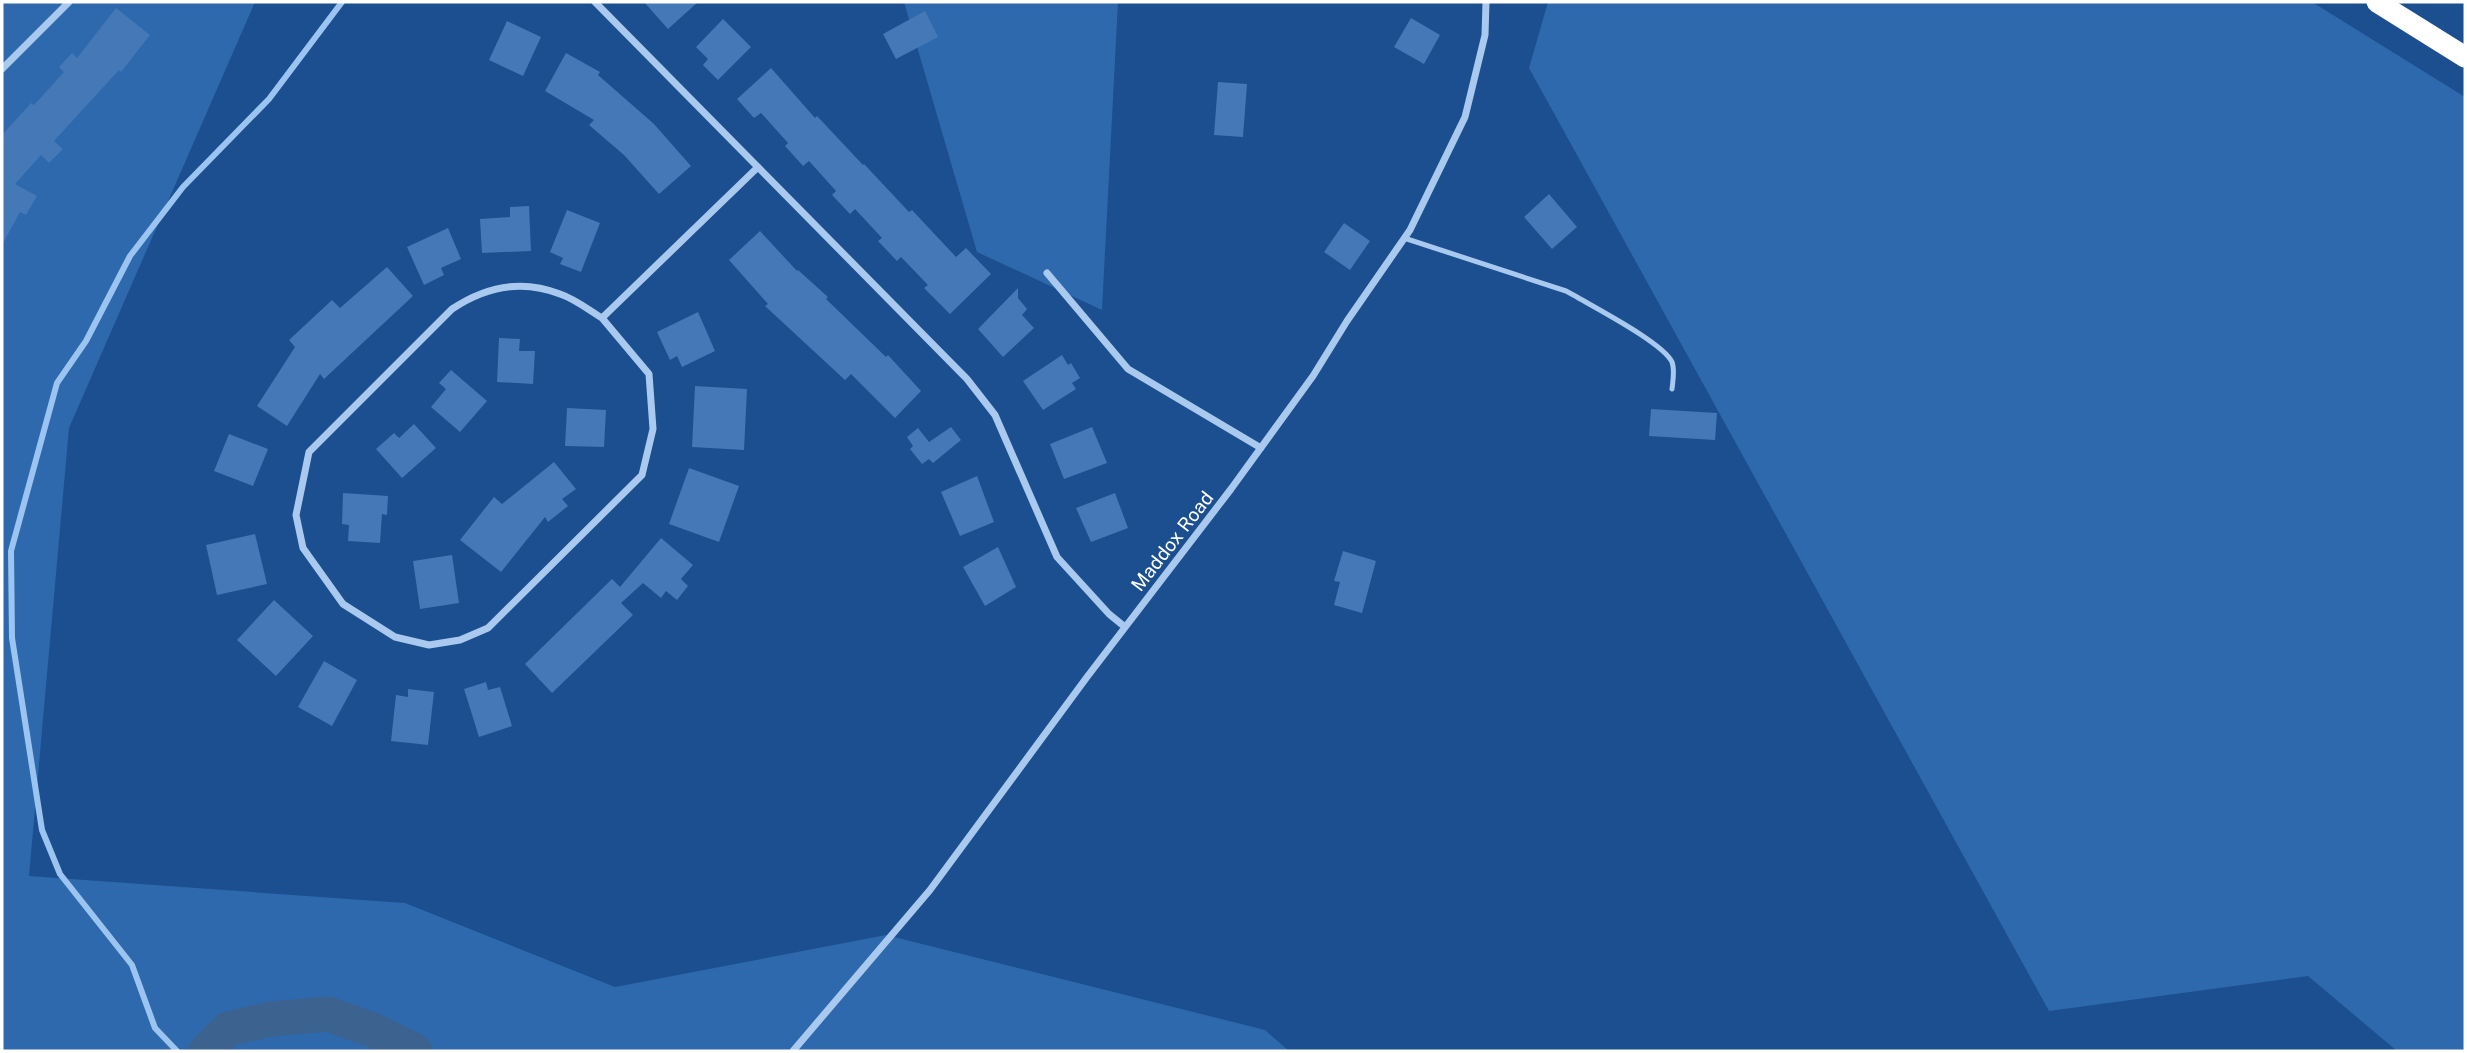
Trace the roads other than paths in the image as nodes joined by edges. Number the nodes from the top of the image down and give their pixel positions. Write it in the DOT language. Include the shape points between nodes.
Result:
graph roads {
  1 [pos="69,2"];
  2 [pos="595,2"];
  3 [pos="1486,2"];
  4 [pos="2377,2"];
  5 [pos="2465,57"];
  6 [pos="2,69"];
  7 [pos="758,167"];
  8 [pos="1404,238"];
  9 [pos="1047,273"];
  10 [pos="603,318"];
  11 [pos="1672,389"];
  12 [pos="1261,448"];
  13 [pos="1125,626"];
  14 [pos="793,1051"];
  1 -- 6 [label="street"];
  2 -- 7 [label="street"];
  3 -- 8 [label="street, Maddox Road" via="1485,35 1465,117"];
  4 -- 5 [label="highway"];
  7 -- 10 [label="street"];
  7 -- 13 [label="street" via="967,379 995,415 1057,557"];
  8 -- 11 [label="lane" via="1577,297 1649,340 1671,359"];
  8 -- 12 [label="street, Maddox Road"];
  9 -- 12 [label="street" via="1128,369"];
  10 -- 10 [label="street" via="560,294 516,285 470,296 309,452 296,515 303,548 343,604 395,636 429,645 460,640 488,628 642,475 653,429 649,374"];
  12 -- 13 [label="street, Maddox Road"];
  13 -- 14 [label="street, Maddox Road" via="930,890"];
}
